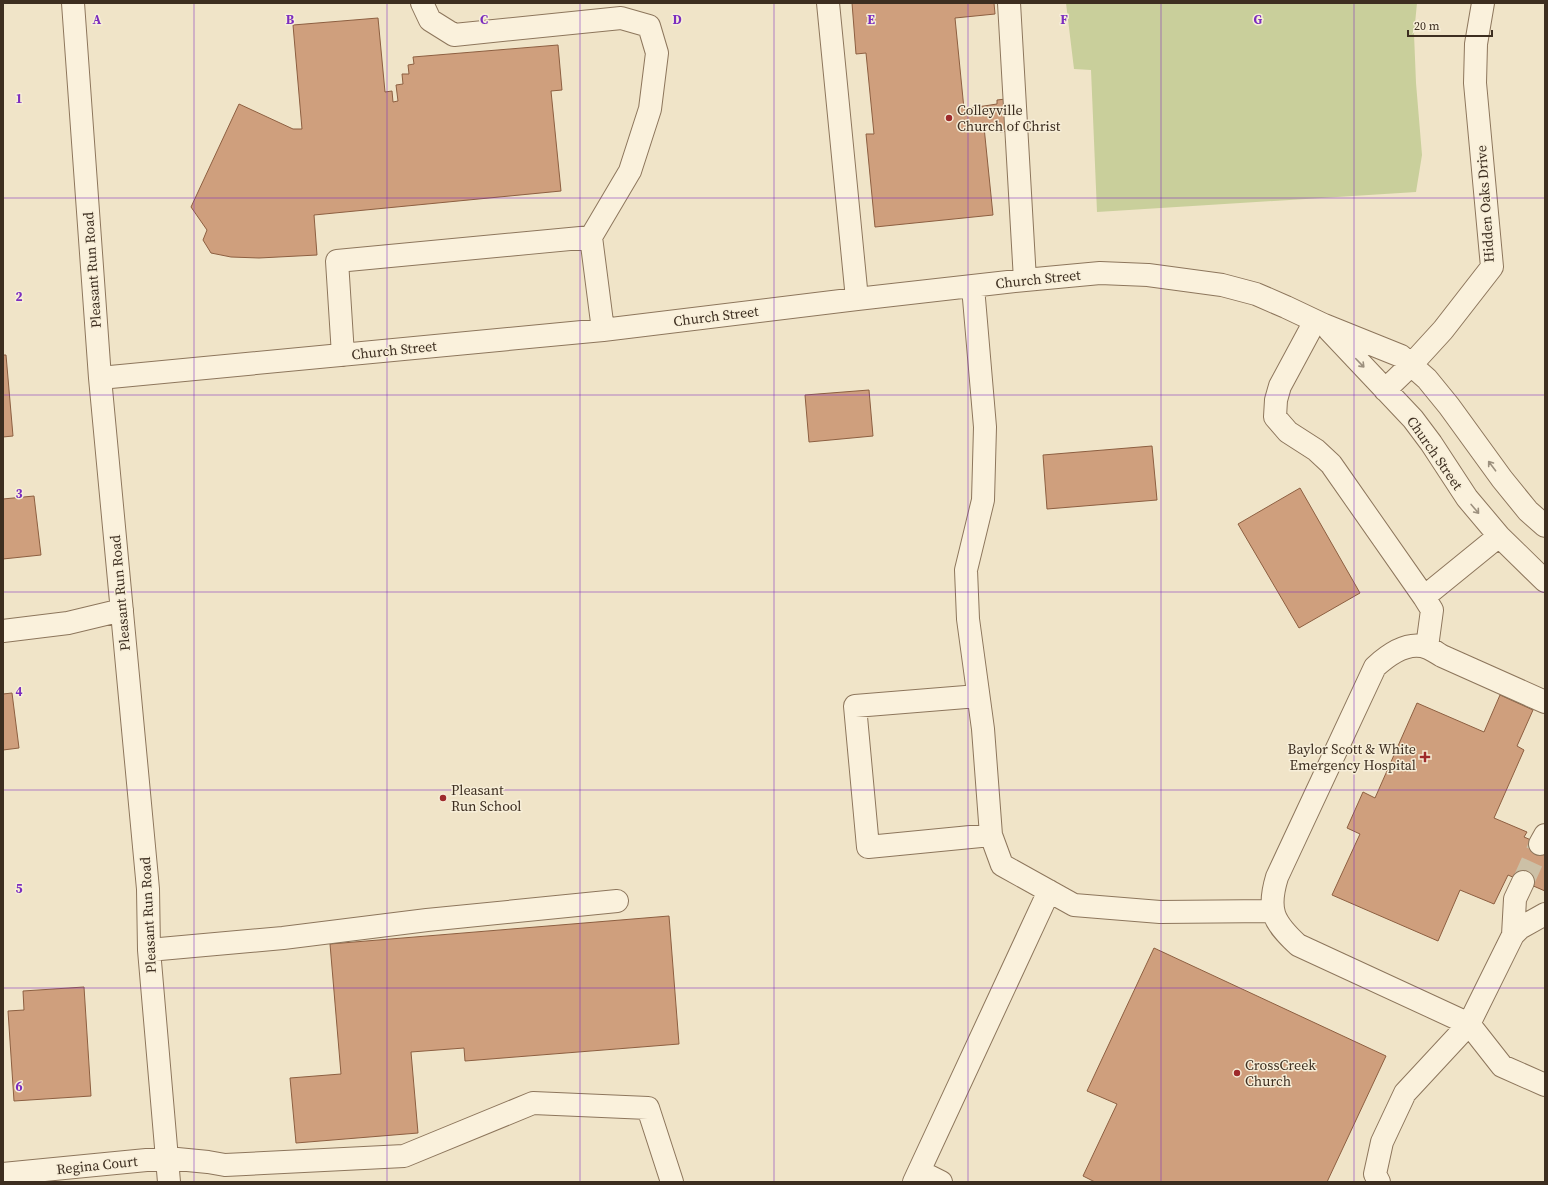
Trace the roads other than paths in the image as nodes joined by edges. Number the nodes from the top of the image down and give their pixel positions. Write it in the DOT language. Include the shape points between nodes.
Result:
graph roads {
  1 [pos="73,3"];
  2 [pos="422,3"];
  3 [pos="828,3"];
  4 [pos="1009,3"];
  5 [pos="1483,3"];
  6 [pos="591,237"];
  7 [pos="1025,280"];
  8 [pos="973,287"];
  9 [pos="857,299"];
  10 [pos="1319,323"];
  11 [pos="603,330"];
  12 [pos="343,355"];
  13 [pos="1411,365"];
  14 [pos="100,378"];
  15 [pos="1385,390"];
  16 [pos="1545,526"];
  17 [pos="1499,536"];
  18 [pos="1542,573"];
  19 [pos="1424,597"];
  20 [pos="122,610"];
  21 [pos="3,630"];
  22 [pos="1427,647"];
  23 [pos="978,696"];
  24 [pos="1545,702"];
  25 [pos="992,835"];
  26 [pos="1523,882"];
  27 [pos="1050,891"];
  28 [pos="617,901"];
  29 [pos="1272,911"];
  30 [pos="1545,914"];
  31 [pos="1513,935"];
  32 [pos="149,950"];
  33 [pos="1469,1024"];
  34 [pos="1545,1086"];
  35 [pos="167,1158"];
  36 [pos="3,1174"];
  37 [pos="916,1176"];
  38 [pos="1374,1179"];
  39 [pos="169,1182"];
  40 [pos="672,1182"];
  41 [pos="941,1182"];
  1 -- 14 [label="street, Pleasant Run Road"];
  2 -- 6 [label="street" via="430,20 454,35 620,18 649,26 657,53 650,109 630,171"];
  3 -- 9 [label="street"];
  4 -- 7 [label="street"];
  5 -- 13 [label="street, Hidden Oaks Drive" via="1476,44 1475,83 1492,267 1443,330"];
  6 -- 11 [label="street"];
  6 -- 12 [label="street" via="337,261"];
  7 -- 8 [label="street, Church Street"];
  7 -- 10 [label="street, Church Street" via="1100,273 1186,279 1256,294"];
  8 -- 9 [label="street, Church Street"];
  8 -- 23 [label="street" via="985,427 983,500 966,570 968,619"];
  9 -- 11 [label="street, Church Street"];
  10 -- 13 [label="street, Church Street" via="1401,356"];
  10 -- 15 [label="street, Church Street, one-way"];
  10 -- 19 [label="street" via="1280,386 1275,417 1288,432 1332,464"];
  11 -- 12 [label="street, Church Street"];
  12 -- 14 [label="street, Church Street"];
  13 -- 15 [label="street, Hidden Oaks Drive"];
  16 -- 13 [label="street, Church Street, one-way" via="1528,511 1449,406"];
  14 -- 20 [label="street, Pleasant Run Road"];
  15 -- 17 [label="street, Church Street, one-way" via="1413,419 1467,498"];
  17 -- 18 [label="street, Church Street"];
  17 -- 19 [label="street"];
  19 -- 22 [label="street" via="1432,610"];
  20 -- 21 [label="street" via="68,623"];
  20 -- 32 [label="street, Pleasant Run Road" via="148,889"];
  22 -- 24 [label="street"];
  22 -- 29 [label="street" via="1403,648 1388,655 1375,667 1277,877 1272,893"];
  23 -- 25 [label="street"];
  23 -- 25 [label="street" via="855,706 868,847"];
  25 -- 27 [label="street" via="1002,865"];
  26 -- 31 [label="street" via="1515,899"];
  27 -- 29 [label="street" via="1074,904 1160,912"];
  27 -- 37 [label="street"];
  28 -- 32 [label="street" via="427,920 283,938"];
  29 -- 33 [label="street" via="1278,924 1298,945"];
  30 -- 31 [label="street" via="1520,928"];
  31 -- 33 [label="street"];
  32 -- 35 [label="street, Pleasant Run Road"];
  33 -- 34 [label="street" via="1502,1066"];
  33 -- 38 [label="street" via="1405,1093 1382,1142"];
  35 -- 36 [label="street, Regina Court"];
  35 -- 39 [label="street, Pleasant Run Road"];
  35 -- 40 [label="street, Regina Court" via="225,1165 404,1156 533,1103 648,1108"];
  37 -- 41 [label="street"];
}
